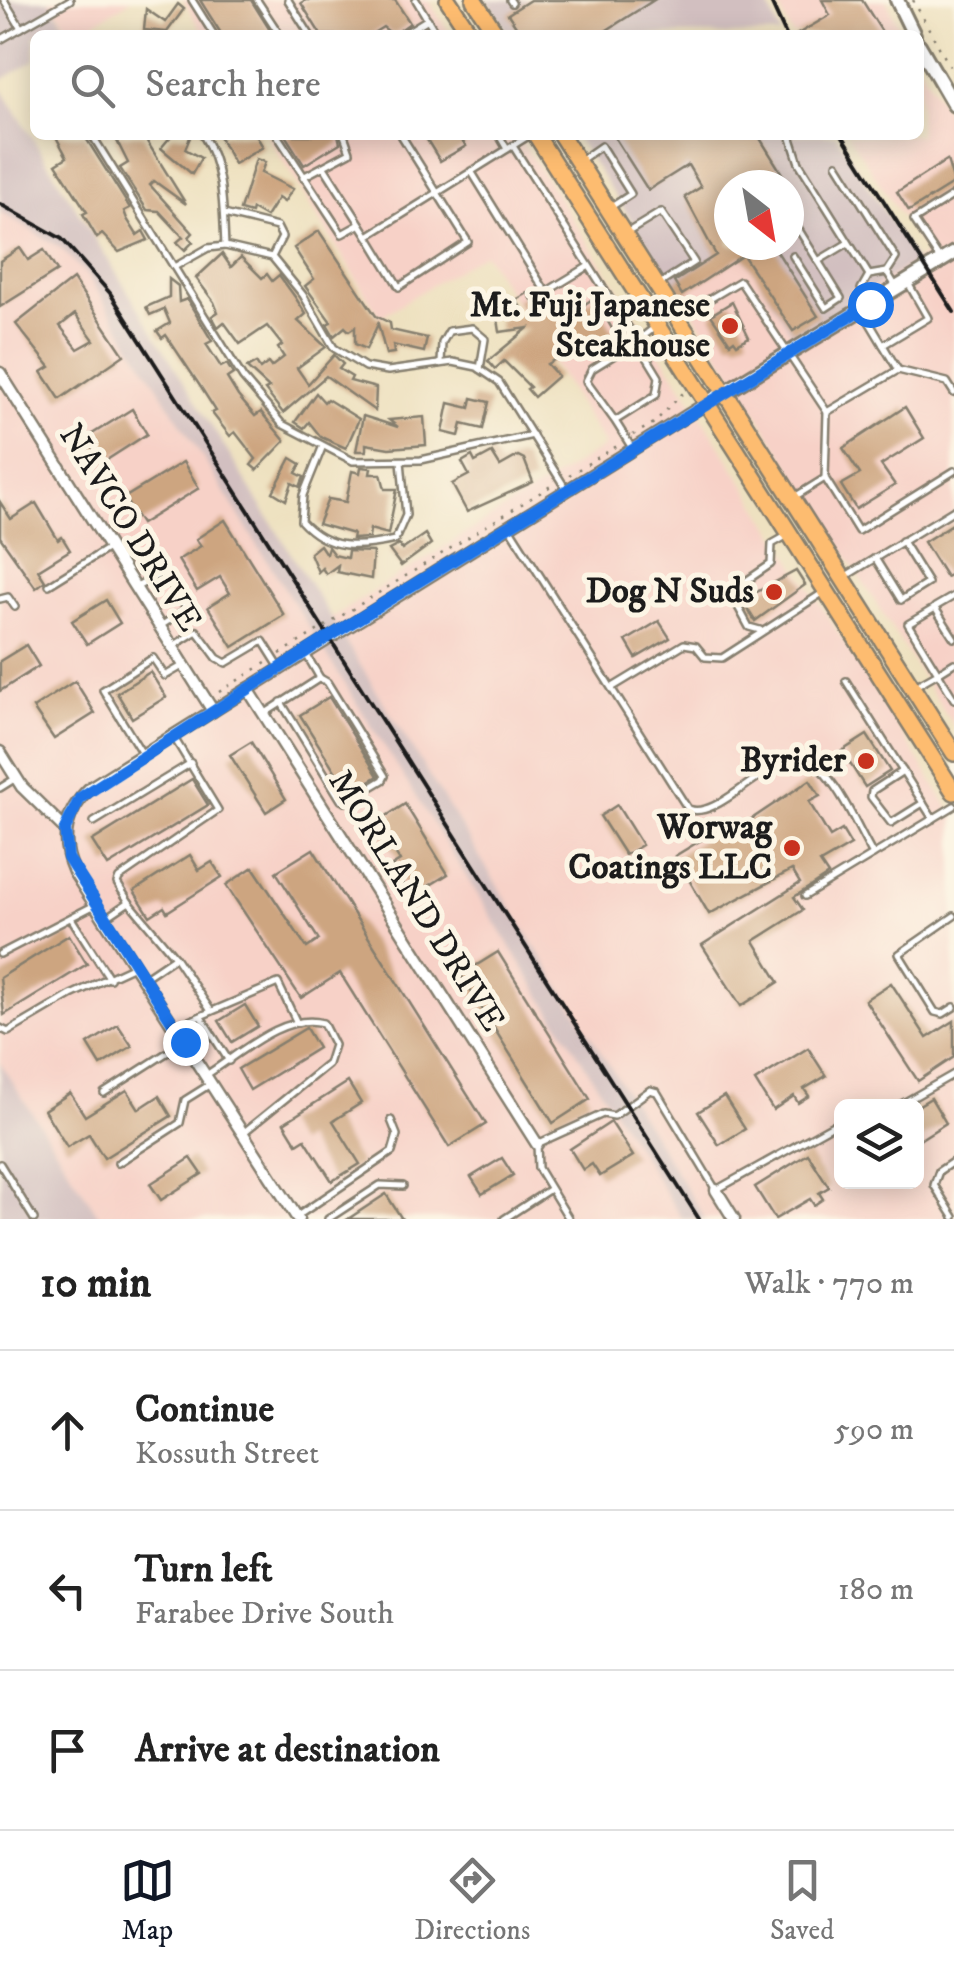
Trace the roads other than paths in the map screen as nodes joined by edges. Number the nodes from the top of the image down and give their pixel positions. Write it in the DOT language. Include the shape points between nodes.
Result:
graph roads {
  1 [pos="4,0"];
  2 [pos="70,0"];
  3 [pos="192,0"];
  4 [pos="258,0"];
  5 [pos="288,0"];
  6 [pos="416,0"];
  7 [pos="448,0"];
  8 [pos="474,0"];
  9 [pos="896,0"];
  10 [pos="428,20"];
  11 [pos="21,28"];
  12 [pos="211,30"];
  13 [pos="277,30"];
  14 [pos="307,30"];
  15 [pos="411,30"];
  16 [pos="435,30"];
  17 [pos="465,30"];
  18 [pos="494,30"];
  19 [pos="911,30"];
  20 [pos="0,40"];
  21 [pos="924,54"];
  22 [pos="954,104"];
  23 [pos="95,140"];
  24 [pos="206,140"];
  25 [pos="280,140"];
  26 [pos="346,140"];
  27 [pos="403,140"];
  28 [pos="503,140"];
  29 [pos="523,140"];
  30 [pos="536,140"];
  31 [pos="564,140"];
  32 [pos="792,140"];
  33 [pos="510,147"];
  34 [pos="578,161"];
  35 [pos="837,164"];
  36 [pos="324,167"];
  37 [pos="472,172"];
  38 [pos="303,176"];
  39 [pos="437,193"];
  40 [pos="954,195"];
  41 [pos="609,208"];
  42 [pos="224,214"];
  43 [pos="360,224"];
  44 [pos="626,234"];
  45 [pos="368,236"];
  46 [pos="804,238"];
  47 [pos="848,242"];
  48 [pos="225,246"];
  49 [pos="272,257"];
  50 [pos="796,260"];
  51 [pos="949,260"];
  52 [pos="818,261"];
  53 [pos="176,266"];
  54 [pos="589,266"];
  55 [pos="887,272"];
  56 [pos="868,275"];
  57 [pos="902,284"];
  58 [pos="658,285"];
  59 [pos="866,307"];
  60 [pos="679,317"];
  61 [pos="657,325"];
  62 [pos="637,340"];
  63 [pos="883,345"];
  64 [pos="790,353"];
  65 [pos="441,364"];
  66 [pos="480,369"];
  67 [pos="898,370"];
  68 [pos="0,373"];
  69 [pos="728,391"];
  70 [pos="954,393"];
  71 [pos="707,403"];
  72 [pos="827,412"];
  73 [pos="616,421"];
  74 [pos="532,435"];
  75 [pos="322,448"];
  76 [pos="634,450"];
  77 [pos="401,462"];
  78 [pos="954,471"];
  79 [pos="825,478"];
  80 [pos="567,491"];
  81 [pos="794,498"];
  82 [pos="954,510"];
  83 [pos="510,527"];
  84 [pos="790,534"];
  85 [pos="902,541"];
  86 [pos="110,547"];
  87 [pos="875,558"];
  88 [pos="843,577"];
  89 [pos="48,585"];
  90 [pos="136,588"];
  91 [pos="826,590"];
  92 [pos="954,596"];
  93 [pos="0,599"];
  94 [pos="15,607"];
  95 [pos="935,608"];
  96 [pos="160,627"];
  97 [pos="760,630"];
  98 [pos="954,637"];
  99 [pos="172,646"];
  100 [pos="304,652"];
  101 [pos="277,663"];
  102 [pos="954,663"];
  103 [pos="184,665"];
  104 [pos="938,672"];
  105 [pos="320,678"];
  106 [pos="846,681"];
  107 [pos="612,687"];
  108 [pos="912,687"];
  109 [pos="248,689"];
  110 [pos="954,699"];
  111 [pos="281,702"];
  112 [pos="213,712"];
  113 [pos="264,714"];
  114 [pos="173,736"];
  115 [pos="0,752"];
  116 [pos="954,753"];
  117 [pos="143,755"];
  118 [pos="190,763"];
  119 [pos="903,770"];
  120 [pos="16,778"];
  121 [pos="0,788"];
  122 [pos="954,792"];
  123 [pos="341,800"];
  124 [pos="923,803"];
  125 [pos="954,806"];
  126 [pos="325,810"];
  127 [pos="933,819"];
  128 [pos="94,822"];
  129 [pos="65,829"];
  130 [pos="872,855"];
  131 [pos="805,896"];
  132 [pos="129,902"];
  133 [pos="95,904"];
  134 [pos="954,916"];
  135 [pos="72,918"];
  136 [pos="104,919"];
  137 [pos="0,954"];
  138 [pos="175,957"];
  139 [pos="135,966"];
  140 [pos="143,978"];
  141 [pos="110,980"];
  142 [pos="954,1007"];
  143 [pos="211,1011"];
  144 [pos="201,1017"];
  145 [pos="297,1023"];
  146 [pos="175,1027"];
  147 [pos="0,1028"];
  148 [pos="185,1042"];
  149 [pos="229,1061"];
  150 [pos="954,1074"];
  151 [pos="209,1079"];
  152 [pos="104,1093"];
  153 [pos="910,1099"];
  154 [pos="392,1120"];
  155 [pos="834,1124"];
  156 [pos="243,1133"];
  157 [pos="537,1144"];
  158 [pos="954,1161"];
  159 [pos="118,1162"];
  160 [pos="0,1164"];
  161 [pos="403,1186"];
  162 [pos="550,1189"];
  163 [pos="716,1190"];
  164 [pos="954,1217"];
  165 [pos="297,1218"];
  166 [pos="333,1218"];
  167 [pos="34,1219"];
  168 [pos="504,1219"];
  169 [pos="569,1219"];
  170 [pos="734,1219"];
  1 -- 11 [label="lane"];
  2 -- 11 [label="lane"];
  3 -- 12 [label="lane"];
  4 -- 13 [label="lane"];
  5 -- 14 [label="lane"];
  6 -- 10 [label="lane"];
  7 -- 17 [label="main road"];
  8 -- 18 [label="main road"];
  9 -- 19 [label="street"];
  10 -- 15 [label="lane"];
  10 -- 16 [label="lane"];
  11 -- 20 [label="lane"];
  21 -- 22 [label="street"];
  23 -- 53 [label="lane"];
  24 -- 42 [label="lane"];
  25 -- 38 [label="lane"];
  26 -- 36 [label="lane" via="350,152"];
  27 -- 39 [label="lane"];
  28 -- 33 [label="lane"];
  29 -- 33 [label="lane"];
  30 -- 61 [label="main road"];
  31 -- 34 [label="main road"];
  32 -- 47 [label="lane"];
  33 -- 37 [label="lane"];
  33 -- 54 [label="lane"];
  34 -- 41 [label="main road"];
  34 -- 41 [label="lane" via="601,146 630,194"];
  35 -- 55 [label="lane" via="896,258"];
  36 -- 38 [label="lane"];
  36 -- 43 [label="lane"];
  37 -- 39 [label="lane"];
  37 -- 54 [label="lane" via="546,292"];
  38 -- 43 [label="lane" via="342,234"];
  39 -- 45 [label="lane"];
  39 -- 45 [label="lane" via="468,242 399,287"];
  40 -- 51 [label="lane" via="914,220"];
  41 -- 44 [label="main road"];
  42 -- 48 [label="lane"];
  42 -- 49 [label="lane" via="277,227 282,237"];
  43 -- 45 [label="lane"];
  44 -- 58 [label="main road"];
  44 -- 58 [label="lane" via="662,212 694,262"];
  46 -- 52 [label="lane"];
  47 -- 52 [label="lane"];
  47 -- 56 [label="lane"];
  48 -- 49 [label="lane"];
  48 -- 53 [label="lane"];
  49 -- 65 [label="lane" via="334,348 388,371"];
  50 -- 52 [label="lane" via="826,308 841,298"];
  51 -- 57 [label="street"];
  53 -- 75 [label="lane" via="243,378 282,424"];
  54 -- 62 [label="lane"];
  55 -- 56 [label="lane"];
  55 -- 57 [label="lane"];
  56 -- 59 [label="lane" via="861,289"];
  57 -- 59 [label="street"];
  57 -- 63 [label="lane" via="928,318"];
  58 -- 60 [label="main road"];
  59 -- 63 [label="lane"];
  59 -- 64 [label="street"];
  60 -- 64 [label="lane" via="740,282"];
  60 -- 69 [label="main road"];
  61 -- 62 [label="lane"];
  61 -- 71 [label="main road"];
  62 -- 73 [label="lane" via="660,377 656,395"];
  62 -- 73 [label="lane" via="592,369 586,382"];
  63 -- 67 [label="lane"];
  64 -- 69 [label="street"];
  64 -- 72 [label="lane"];
  65 -- 66 [label="lane"];
  65 -- 66 [label="lane" via="449,330 472,328 485,340"];
  66 -- 74 [label="lane" via="499,382"];
  67 -- 70 [label="lane" via="947,382"];
  67 -- 72 [label="lane"];
  68 -- 86 [label="street, NAVCO DRIVE"];
  69 -- 71 [label="street"];
  69 -- 81 [label="main road"];
  71 -- 76 [label="street"];
  71 -- 84 [label="main road"];
  72 -- 79 [label="lane"];
  73 -- 76 [label="lane"];
  74 -- 77 [label="lane"];
  74 -- 80 [label="lane"];
  75 -- 77 [label="lane" via="353,460"];
  75 -- 77 [label="lane" via="303,494 301,522 335,545 395,540 406,515"];
  76 -- 80 [label="street"];
  78 -- 79 [label="lane" via="858,531"];
  79 -- 81 [label="lane"];
  80 -- 83 [label="street"];
  81 -- 88 [label="main road"];
  82 -- 85 [label="lane"];
  83 -- 100 [label="street"];
  83 -- 107 [label="lane"];
  84 -- 91 [label="main road"];
  84 -- 97 [label="lane" via="772,544 771,564 730,592 749,627"];
  85 -- 87 [label="lane"];
  85 -- 87 [label="lane" via="928,583 901,600"];
  86 -- 89 [label="lane"];
  86 -- 90 [label="street, NAVCO DRIVE"];
  87 -- 88 [label="lane"];
  88 -- 108 [label="main road"];
  90 -- 96 [label="street, NAVCO DRIVE"];
  90 -- 96 [label="lane" via="162,572 187,609"];
  91 -- 97 [label="lane"];
  91 -- 122 [label="main road"];
  92 -- 95 [label="lane"];
  93 -- 94 [label="lane" via="8,597"];
  95 -- 98 [label="lane"];
  95 -- 104 [label="lane" via="908,624"];
  96 -- 99 [label="street, NAVCO DRIVE"];
  97 -- 107 [label="lane" via="722,658 684,644"];
  99 -- 101 [label="lane" via="198,631 221,662 263,641"];
  99 -- 103 [label="street, NAVCO DRIVE"];
  100 -- 101 [label="street"];
  100 -- 105 [label="lane"];
  101 -- 109 [label="street"];
  102 -- 104 [label="lane"];
  103 -- 112 [label="street, NAVCO DRIVE"];
  103 -- 117 [label="lane" via="165,676 153,658 103,690"];
  104 -- 108 [label="lane"];
  104 -- 110 [label="lane"];
  105 -- 111 [label="lane"];
  105 -- 123 [label="lane" via="385,776"];
  106 -- 119 [label="lane"];
  107 -- 130 [label="lane" via="688,808 706,810 772,768 801,762 826,775"];
  108 -- 116 [label="main road"];
  109 -- 112 [label="street"];
  109 -- 113 [label="street, MORLAND DRIVE"];
  111 -- 113 [label="lane"];
  111 -- 123 [label="lane"];
  112 -- 114 [label="street"];
  113 -- 126 [label="street, MORLAND DRIVE"];
  114 -- 117 [label="street"];
  114 -- 118 [label="lane"];
  115 -- 120 [label="street"];
  117 -- 129 [label="street" via="92,787"];
  118 -- 128 [label="lane"];
  118 -- 132 [label="lane" via="218,805 217,814 119,878"];
  119 -- 124 [label="lane"];
  119 -- 124 [label="lane" via="872,798 891,823"];
  120 -- 121 [label="lane"];
  120 -- 129 [label="street"];
  123 -- 126 [label="lane"];
  124 -- 127 [label="lane"];
  125 -- 127 [label="lane"];
  126 -- 157 [label="street, MORLAND DRIVE"];
  127 -- 130 [label="lane"];
  129 -- 133 [label="street" via="68,858"];
  130 -- 131 [label="lane"];
  132 -- 136 [label="lane"];
  132 -- 138 [label="lane"];
  133 -- 135 [label="lane"];
  133 -- 136 [label="street"];
  134 -- 142 [label="lane" via="899,954 935,1012"];
  135 -- 137 [label="lane"];
  135 -- 141 [label="lane"];
  136 -- 139 [label="street"];
  138 -- 140 [label="lane"];
  138 -- 143 [label="lane"];
  139 -- 140 [label="street"];
  139 -- 141 [label="lane"];
  140 -- 146 [label="street"];
  141 -- 147 [label="lane" via="8,1032"];
  143 -- 144 [label="lane"];
  143 -- 145 [label="lane" via="278,984"];
  144 -- 146 [label="lane"];
  144 -- 149 [label="lane"];
  145 -- 149 [label="lane"];
  145 -- 156 [label="lane" via="323,1023 334,1045 328,1064"];
  146 -- 148 [label="street"];
  148 -- 151 [label="street"];
  148 -- 152 [label="lane"];
  149 -- 151 [label="lane"];
  150 -- 153 [label="lane"];
  151 -- 156 [label="street"];
  151 -- 159 [label="lane" via="185,1100 180,1123"];
  154 -- 165 [label="lane" via="392,1152"];
  155 -- 163 [label="lane"];
  156 -- 165 [label="street"];
  157 -- 162 [label="lane" via="538,1168"];
  157 -- 163 [label="lane" via="603,1114 614,1116 650,1090"];
  158 -- 164 [label="lane" via="934,1178"];
  160 -- 167 [label="lane"];
  161 -- 166 [label="lane" via="380,1186"];
  162 -- 168 [label="lane"];
  162 -- 169 [label="lane"];
  163 -- 170 [label="street"];
}
